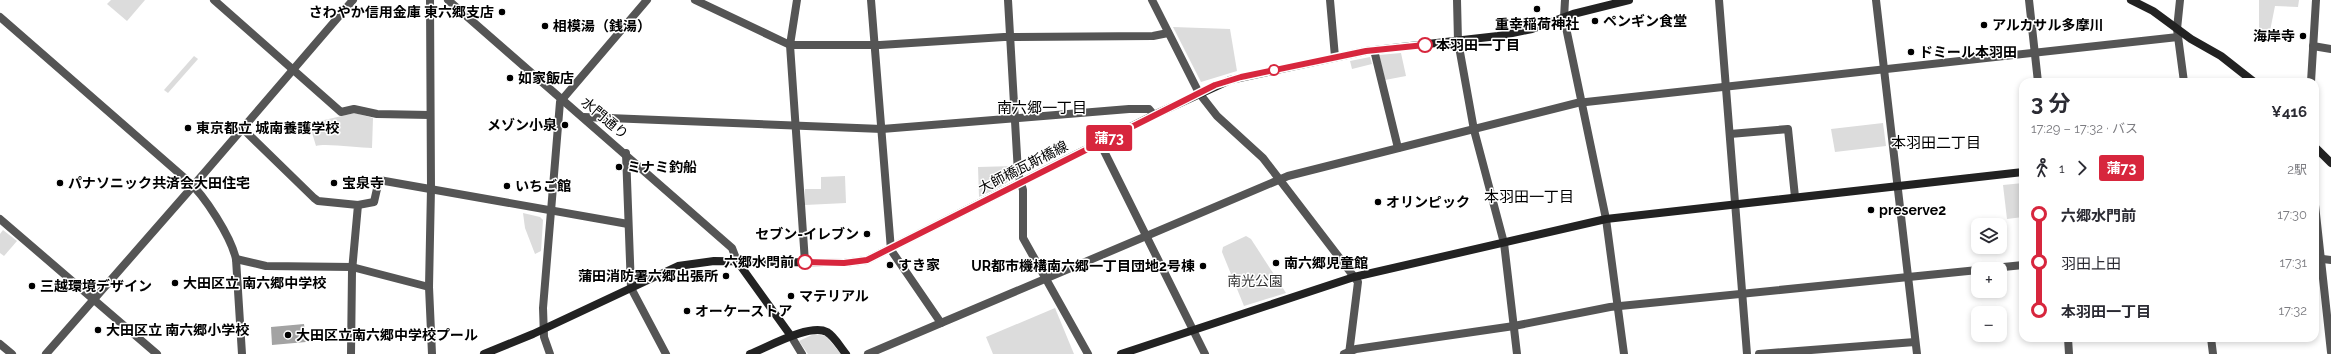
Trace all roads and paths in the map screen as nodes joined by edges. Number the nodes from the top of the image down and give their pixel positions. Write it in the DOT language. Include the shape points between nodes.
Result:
graph roads {
  1 [pos="214,0"];
  2 [pos="353,0"];
  3 [pos="430,0"];
  4 [pos="448,0"];
  5 [pos="647,0"];
  6 [pos="695,0"];
  7 [pos="797,0"];
  8 [pos="871,0"];
  9 [pos="1008,0"];
  10 [pos="1152,0"];
  11 [pos="1330,0"];
  12 [pos="1456,0"];
  13 [pos="1565,0"];
  14 [pos="1629,0"];
  15 [pos="1719,0"];
  16 [pos="1876,0"];
  17 [pos="2029,0"];
  18 [pos="2132,0"];
  19 [pos="2180,0"];
  20 [pos="2316,0"];
  21 [pos="0,17"];
  22 [pos="1564,18"];
  23 [pos="1168,33"];
  24 [pos="2178,33"];
  25 [pos="1010,37"];
  26 [pos="1458,41"];
  27 [pos="790,45"];
  28 [pos="875,45"];
  29 [pos="2313,46"];
  30 [pos="2331,49"];
  31 [pos="1374,50"];
  32 [pos="2035,53"];
  33 [pos="1335,57"];
  34 [pos="293,69"];
  35 [pos="1884,69"];
  36 [pos="2038,78"];
  37 [pos="2184,78"];
  38 [pos="2249,78"];
  39 [pos="2311,78"];
  40 [pos="1726,87"];
  41 [pos="1199,93"];
  42 [pos="561,98"];
  43 [pos="1583,102"];
  44 [pos="430,115"];
  45 [pos="1154,115"];
  46 [pos="584,117"];
  47 [pos="1015,117"];
  48 [pos="797,126"];
  49 [pos="242,128"];
  50 [pos="882,129"];
  51 [pos="1474,130"];
  52 [pos="1730,134"];
  53 [pos="1100,142"];
  54 [pos="1398,148"];
  55 [pos="2319,151"];
  56 [pos="626,153"];
  57 [pos="2331,163"];
  58 [pos="2019,172"];
  59 [pos="1279,180"];
  60 [pos="1021,182"];
  61 [pos="193,186"];
  62 [pos="1897,186"];
  63 [pos="431,188"];
  64 [pos="1794,197"];
  65 [pos="1736,204"];
  66 [pos="358,205"];
  67 [pos="552,212"];
  68 [pos="0,218"];
  69 [pos="1606,219"];
  70 [pos="628,224"];
  71 [pos="1147,237"];
  72 [pos="1504,243"];
  73 [pos="891,250"];
  74 [pos="2319,258"];
  75 [pos="236,259"];
  76 [pos="2331,260"];
  77 [pos="737,261"];
  78 [pos="805,262"];
  79 [pos="2019,265"];
  80 [pos="2319,265"];
  81 [pos="352,267"];
  82 [pos="2007,267"];
  83 [pos="1971,271"];
  84 [pos="1354,277"];
  85 [pos="1907,277"];
  86 [pos="1046,278"];
  87 [pos="429,286"];
  88 [pos="631,288"];
  89 [pos="1742,292"];
  90 [pos="94,300"];
  91 [pos="1617,307"];
  92 [pos="941,323"];
  93 [pos="1514,326"];
  94 [pos="544,329"];
  95 [pos="1193,329"];
  96 [pos="791,336"];
  97 [pos="1915,342"];
  98 [pos="2068,342"];
  99 [pos="2212,342"];
  100 [pos="0,344"];
  101 [pos="2331,352"];
  102 [pos="1347,353"];
  103 [pos="12,354"];
  104 [pos="46,354"];
  105 [pos="157,354"];
  106 [pos="242,354"];
  107 [pos="351,354"];
  108 [pos="432,354"];
  109 [pos="484,354"];
  110 [pos="550,354"];
  111 [pos="666,354"];
  112 [pos="750,354"];
  113 [pos="802,354"];
  114 [pos="846,354"];
  115 [pos="868,354"];
  116 [pos="1088,354"];
  117 [pos="1120,354"];
  118 [pos="1205,354"];
  119 [pos="1517,354"];
  120 [pos="1624,354"];
  121 [pos="1748,354"];
  122 [pos="1759,354"];
  123 [pos="1917,354"];
  124 [pos="2069,354"];
  125 [pos="2213,354"];
  1 -- 34 [label="street"];
  2 -- 34 [label="street"];
  3 -- 44 [label="street"];
  4 -- 42 [label="street, 水門通り"];
  5 -- 42 [label="street"];
  6 -- 27 [label="street"];
  7 -- 27 [label="street"];
  8 -- 28 [label="street"];
  9 -- 25 [label="street"];
  10 -- 23 [label="street"];
  11 -- 33 [label="street"];
  12 -- 26 [label="street"];
  13 -- 22 [label="street"];
  14 -- 22 [label="street, 大師橋瓦斯橋線"];
  15 -- 40 [label="street"];
  16 -- 35 [label="street"];
  17 -- 32 [label="street"];
  18 -- 24 [label="street" via="2153,11"];
  19 -- 24 [label="street"];
  20 -- 29 [label="street"];
  21 -- 61 [label="street"];
  22 -- 26 [label="street, 大師橋瓦斯橋線" via="1532,29"];
  22 -- 43 [label="street"];
  23 -- 25 [label="street" via="1153,36"];
  23 -- 41 [label="street"];
  24 -- 32 [label="street"];
  24 -- 37 [label="street"];
  24 -- 38 [label="street" via="2221,56"];
  25 -- 28 [label="street"];
  25 -- 47 [label="street"];
  26 -- 31 [label="street, 大師橋瓦斯橋線"];
  26 -- 51 [label="street"];
  27 -- 28 [label="street"];
  27 -- 48 [label="street"];
  28 -- 50 [label="street"];
  29 -- 30 [label="street"];
  29 -- 39 [label="street"];
  31 -- 33 [label="street, 大師橋瓦斯橋線"];
  31 -- 54 [label="street"];
  32 -- 35 [label="street"];
  32 -- 36 [label="street"];
  33 -- 41 [label="street, 大師橋瓦斯橋線" via="1241,77"];
  34 -- 44 [label="street" via="341,112 354,109 377,114"];
  34 -- 49 [label="street"];
  35 -- 40 [label="street"];
  35 -- 62 [label="street"];
  40 -- 43 [label="street"];
  40 -- 52 [label="street"];
  41 -- 45 [label="street, 大師橋瓦斯橋線"];
  41 -- 59 [label="street" via="1216,116 1263,158"];
  42 -- 46 [label="street, 水門通り"];
  42 -- 67 [label="street"];
  43 -- 51 [label="street"];
  43 -- 69 [label="street"];
  44 -- 63 [label="street"];
  45 -- 47 [label="street" via="1149,109 1128,109"];
  45 -- 53 [label="street, 大師橋瓦斯橋線"];
  46 -- 48 [label="street"];
  46 -- 56 [label="street, 水門通り"];
  47 -- 50 [label="street"];
  47 -- 60 [label="street" via="1018,173"];
  48 -- 50 [label="street"];
  48 -- 78 [label="street"];
  49 -- 61 [label="street"];
  49 -- 66 [label="street" via="318,201"];
  50 -- 73 [label="street"];
  51 -- 54 [label="street"];
  51 -- 72 [label="street"];
  52 -- 64 [label="street" via="1788,129"];
  52 -- 65 [label="street"];
  53 -- 60 [label="street, 大師橋瓦斯橋線"];
  53 -- 71 [label="street"];
  54 -- 59 [label="street"];
  55 -- 57 [label="street"];
  56 -- 70 [label="street"];
  56 -- 77 [label="street, 水門通り" via="732,248"];
  58 -- 62 [label="street"];
  59 -- 71 [label="street"];
  59 -- 84 [label="street"];
  60 -- 73 [label="street, 大師橋瓦斯橋線"];
  60 -- 86 [label="street" via="1023,238"];
  61 -- 75 [label="street" via="227,236"];
  61 -- 90 [label="street"];
  62 -- 64 [label="street"];
  62 -- 85 [label="street"];
  63 -- 66 [label="street" via="379,180 374,202"];
  63 -- 67 [label="street"];
  63 -- 87 [label="street"];
  64 -- 65 [label="street"];
  65 -- 69 [label="street"];
  65 -- 89 [label="street"];
  66 -- 81 [label="street"];
  67 -- 70 [label="street"];
  67 -- 94 [label="street" via="543,308"];
  68 -- 90 [label="street"];
  69 -- 72 [label="street"];
  69 -- 91 [label="street"];
  70 -- 88 [label="street"];
  71 -- 86 [label="street"];
  71 -- 95 [label="street"];
  72 -- 84 [label="street"];
  72 -- 93 [label="street"];
  73 -- 78 [label="street, 大師橋瓦斯橋線" via="867,260 844,263"];
  73 -- 92 [label="street"];
  74 -- 76 [label="street"];
  75 -- 81 [label="street" via="266,266"];
  75 -- 106 [label="street"];
  77 -- 78 [label="street, 大師橋瓦斯橋線"];
  77 -- 88 [label="street, 大師橋瓦斯橋線" via="678,266"];
  77 -- 96 [label="street"];
  79 -- 82 [label="street"];
  80 -- 101 [label="street"];
  81 -- 87 [label="street"];
  81 -- 107 [label="street"];
  83 -- 85 [label="street"];
  84 -- 95 [label="street"];
  84 -- 102 [label="street" via="1358,282"];
  85 -- 89 [label="street"];
  85 -- 97 [label="street"];
  86 -- 92 [label="street"];
  86 -- 116 [label="street"];
  87 -- 108 [label="street"];
  88 -- 94 [label="street, 大師橋瓦斯橋線"];
  88 -- 111 [label="street"];
  89 -- 91 [label="street"];
  89 -- 121 [label="street"];
  90 -- 104 [label="street"];
  90 -- 105 [label="street"];
  91 -- 93 [label="street"];
  91 -- 120 [label="street"];
  92 -- 115 [label="street"];
  93 -- 102 [label="street"];
  93 -- 119 [label="street"];
  94 -- 109 [label="street, 大師橋瓦斯橋線"];
  94 -- 110 [label="street"];
  95 -- 117 [label="street"];
  95 -- 118 [label="street"];
  96 -- 112 [label="street"];
  96 -- 113 [label="street"];
  96 -- 114 [label="street" via="812,330 826,332"];
  97 -- 122 [label="street"];
  97 -- 123 [label="street"];
  98 -- 124 [label="street"];
  99 -- 125 [label="street"];
  100 -- 103 [label="street"];
}
